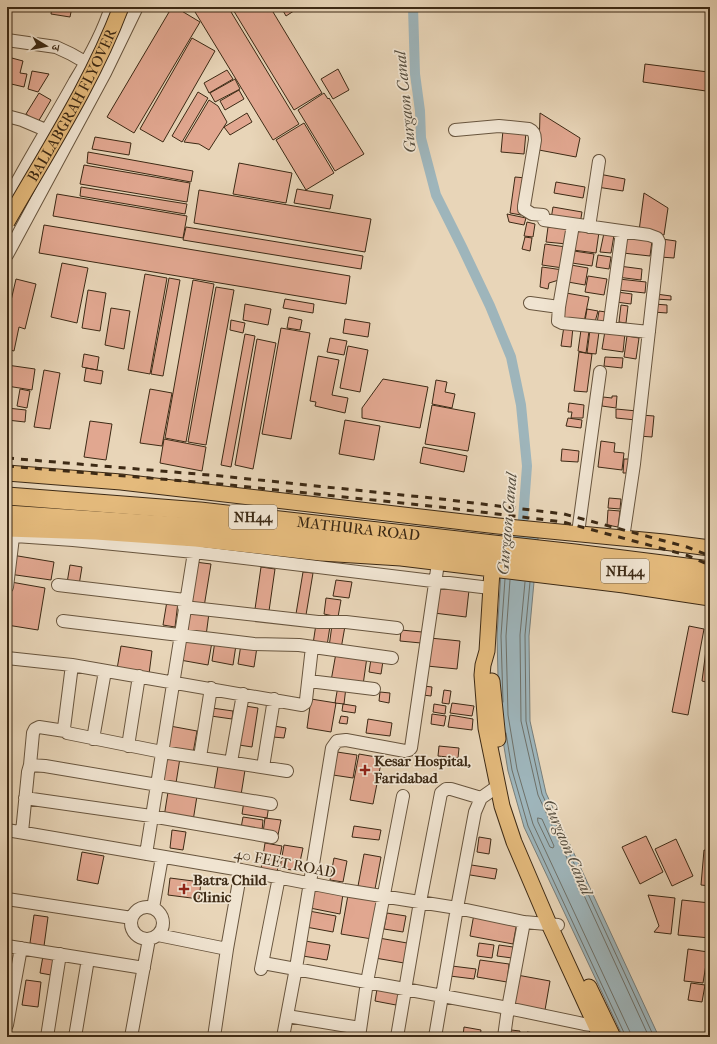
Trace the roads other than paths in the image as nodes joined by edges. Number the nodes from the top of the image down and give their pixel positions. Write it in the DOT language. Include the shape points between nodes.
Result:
graph roads {
  1 [pos="111,7"];
  2 [pos="121,7"];
  3 [pos="137,7"];
  4 [pos="7,40"];
  5 [pos="86,62"];
  6 [pos="105,73"];
  7 [pos="7,116"];
  8 [pos="48,130"];
  9 [pos="455,130"];
  10 [pos="599,161"];
  11 [pos="12,178"];
  12 [pos="7,201"];
  13 [pos="7,222"];
  14 [pos="573,225"];
  15 [pos="589,227"];
  16 [pos="622,232"];
  17 [pos="7,255"];
  18 [pos="530,303"];
  19 [pos="560,307"];
  20 [pos="609,328"];
  21 [pos="649,332"];
  22 [pos="600,372"];
  23 [pos="7,473"];
  24 [pos="7,496"];
  25 [pos="7,514"];
  26 [pos="12,531"];
  27 [pos="578,533"];
  28 [pos="623,538"];
  29 [pos="195,546"];
  30 [pos="710,548"];
  31 [pos="539,555"];
  32 [pos="497,561"];
  33 [pos="438,563"];
  34 [pos="710,570"];
  35 [pos="436,580"];
  36 [pos="58,585"];
  37 [pos="710,585"];
  38 [pos="7,587"];
  39 [pos="490,588"];
  40 [pos="710,598"];
  41 [pos="185,603"];
  42 [pos="63,621"];
  43 [pos="397,628"];
  44 [pos="180,635"];
  45 [pos="312,647"];
  46 [pos="487,651"];
  47 [pos="7,658"];
  48 [pos="392,658"];
  49 [pos="72,665"];
  50 [pos="105,671"];
  51 [pos="139,676"];
  52 [pos="309,681"];
  53 [pos="173,682"];
  54 [pos="211,688"];
  55 [pos="374,689"];
  56 [pos="243,694"];
  57 [pos="274,699"];
  58 [pos="65,731"];
  59 [pos="93,739"];
  60 [pos="128,746"];
  61 [pos="162,752"];
  62 [pos="200,757"];
  63 [pos="231,762"];
  64 [pos="30,765"];
  65 [pos="263,767"];
  66 [pos="287,770"];
  67 [pos="156,785"];
  68 [pos="498,786"];
  69 [pos="403,796"];
  70 [pos="25,798"];
  71 [pos="481,798"];
  72 [pos="271,804"];
  73 [pos="151,816"];
  74 [pos="7,830"];
  75 [pos="22,832"];
  76 [pos="272,837"];
  77 [pos="146,854"];
  78 [pos="162,857"];
  79 [pos="241,870"];
  80 [pos="279,877"];
  81 [pos="310,883"];
  82 [pos="383,896"];
  83 [pos="7,899"];
  84 [pos="420,902"];
  85 [pos="153,908"];
  86 [pos="457,908"];
  87 [pos="132,918"];
  88 [pos="524,922"];
  89 [pos="553,924"];
  90 [pos="153,937"];
  91 [pos="7,946"];
  92 [pos="21,948"];
  93 [pos="227,949"];
  94 [pos="60,954"];
  95 [pos="88,959"];
  96 [pos="144,968"];
  97 [pos="296,968"];
  98 [pos="367,982"];
  99 [pos="404,989"];
  100 [pos="442,996"];
  101 [pos="508,1008"];
  102 [pos="287,1016"];
  103 [pos="7,1025"];
  104 [pos="600,1026"];
  105 [pos="359,1032"];
  106 [pos="46,1037"];
  107 [pos="75,1037"];
  108 [pos="132,1037"];
  109 [pos="214,1037"];
  110 [pos="283,1037"];
  111 [pos="397,1037"];
  112 [pos="435,1037"];
  113 [pos="504,1037"];
  114 [pos="613,1037"];
  1 -- 5 [label="street"];
  2 -- 13 [label="main road, BALLABGRAH FLYOVER, bridge" via="89,78"];
  3 -- 6 [label="street"];
  4 -- 5 [label="street" via="56,47"];
  5 -- 6 [label="street"];
  5 -- 8 [label="street"];
  6 -- 17 [label="street"];
  7 -- 8 [label="street"];
  8 -- 11 [label="street"];
  9 -- 14 [label="street" via="498,126 533,131 535,140 524,209 532,214 543,215 544,220"];
  10 -- 15 [label="street"];
  11 -- 12 [label="street"];
  14 -- 15 [label="street"];
  14 -- 19 [label="street"];
  15 -- 16 [label="street"];
  16 -- 20 [label="street"];
  16 -- 21 [label="street" via="654,237 659,242"];
  18 -- 19 [label="street"];
  19 -- 20 [label="street" via="560,323"];
  20 -- 21 [label="street"];
  21 -- 28 [label="street"];
  22 -- 27 [label="street"];
  23 -- 27 [label="main road" via="126,482"];
  24 -- 32 [label="highway, MATHURA ROAD / NH44" via="200,510"];
  25 -- 32 [label="highway, MATHURA ROAD / NH44" via="198,527"];
  26 -- 29 [label="main road" via="96,532"];
  26 -- 38 [label="street"];
  27 -- 28 [label="main road"];
  28 -- 30 [label="main road"];
  29 -- 33 [label="main road" via="400,558"];
  29 -- 35 [label="street"];
  29 -- 41 [label="street"];
  31 -- 32 [label="highway, MATHURA ROAD / NH44"];
  31 -- 34 [label="highway, MATHURA ROAD / NH44"];
  31 -- 37 [label="highway, MATHURA ROAD / NH44"];
  32 -- 33 [label="main road"];
  32 -- 39 [label="main road"];
  32 -- 40 [label="main road" via="549,577"];
  33 -- 35 [label="street"];
  35 -- 39 [label="street"];
  35 -- 81 [label="street" via="411,748 405,751 346,740 334,744"];
  36 -- 41 [label="street"];
  39 -- 46 [label="main road"];
  41 -- 43 [label="street" via="318,622 346,622"];
  41 -- 44 [label="street"];
  42 -- 44 [label="street"];
  44 -- 45 [label="street" via="254,644"];
  44 -- 53 [label="street"];
  45 -- 48 [label="street"];
  45 -- 52 [label="street"];
  46 -- 68 [label="main road" via="482,675 484,716"];
  46 -- 89 [label="main road" via="491,666 496,726 515,822"];
  47 -- 49 [label="street"];
  49 -- 50 [label="street"];
  49 -- 58 [label="street"];
  50 -- 51 [label="street"];
  50 -- 59 [label="street"];
  51 -- 53 [label="street"];
  51 -- 60 [label="street"];
  52 -- 55 [label="street"];
  52 -- 57 [label="street" via="304,704"];
  53 -- 54 [label="street"];
  53 -- 61 [label="street"];
  54 -- 56 [label="street"];
  54 -- 62 [label="street"];
  56 -- 57 [label="street"];
  56 -- 63 [label="street"];
  57 -- 65 [label="street"];
  58 -- 59 [label="street" via="71,735"];
  58 -- 64 [label="street" via="36,727 33,733"];
  59 -- 60 [label="street"];
  60 -- 61 [label="street"];
  61 -- 62 [label="street"];
  61 -- 67 [label="street"];
  62 -- 63 [label="street"];
  63 -- 65 [label="street"];
  64 -- 67 [label="street"];
  64 -- 70 [label="street"];
  65 -- 66 [label="street"];
  67 -- 72 [label="street"];
  67 -- 73 [label="street"];
  68 -- 71 [label="street"];
  68 -- 89 [label="main road" via="509,829"];
  69 -- 82 [label="street"];
  70 -- 73 [label="street"];
  70 -- 75 [label="street"];
  71 -- 84 [label="street" via="451,789 441,793"];
  71 -- 86 [label="street" via="475,812"];
  73 -- 76 [label="street"];
  73 -- 77 [label="street"];
  74 -- 75 [label="street, 40 FEET ROAD"];
  75 -- 77 [label="street, 40 FEET ROAD"];
  77 -- 78 [label="street, 40 FEET ROAD"];
  78 -- 79 [label="street, 40 FEET ROAD"];
  78 -- 85 [label="street"];
  79 -- 80 [label="street, 40 FEET ROAD"];
  79 -- 93 [label="street"];
  80 -- 81 [label="street, 40 FEET ROAD"];
  80 -- 97 [label="street" via="262,966"];
  81 -- 82 [label="street, 40 FEET ROAD"];
  81 -- 97 [label="street"];
  82 -- 84 [label="street, 40 FEET ROAD"];
  82 -- 98 [label="street"];
  83 -- 87 [label="street"];
  84 -- 86 [label="street, 40 FEET ROAD"];
  84 -- 99 [label="street"];
  85 -- 87 [label="street" via="143,908"];
  85 -- 90 [label="street" via="163,920 163,926"];
  86 -- 88 [label="street, 40 FEET ROAD"];
  86 -- 100 [label="street"];
  87 -- 90 [label="street" via="131,924 135,934 139,937"];
  88 -- 89 [label="street, 40 FEET ROAD"];
  88 -- 101 [label="street"];
  89 -- 104 [label="main road"];
  90 -- 93 [label="street"];
  90 -- 96 [label="street"];
  91 -- 92 [label="street"];
  92 -- 94 [label="street"];
  92 -- 103 [label="street"];
  93 -- 109 [label="street"];
  94 -- 95 [label="street"];
  94 -- 106 [label="street"];
  95 -- 96 [label="street"];
  95 -- 107 [label="street"];
  96 -- 108 [label="street"];
  97 -- 98 [label="street"];
  97 -- 102 [label="street"];
  98 -- 99 [label="street"];
  98 -- 105 [label="street"];
  99 -- 100 [label="street"];
  99 -- 111 [label="street"];
  100 -- 101 [label="street"];
  100 -- 112 [label="street"];
  101 -- 104 [label="street"];
  101 -- 113 [label="street"];
  102 -- 105 [label="street"];
  102 -- 110 [label="street"];
  104 -- 114 [label="main road"];
}
